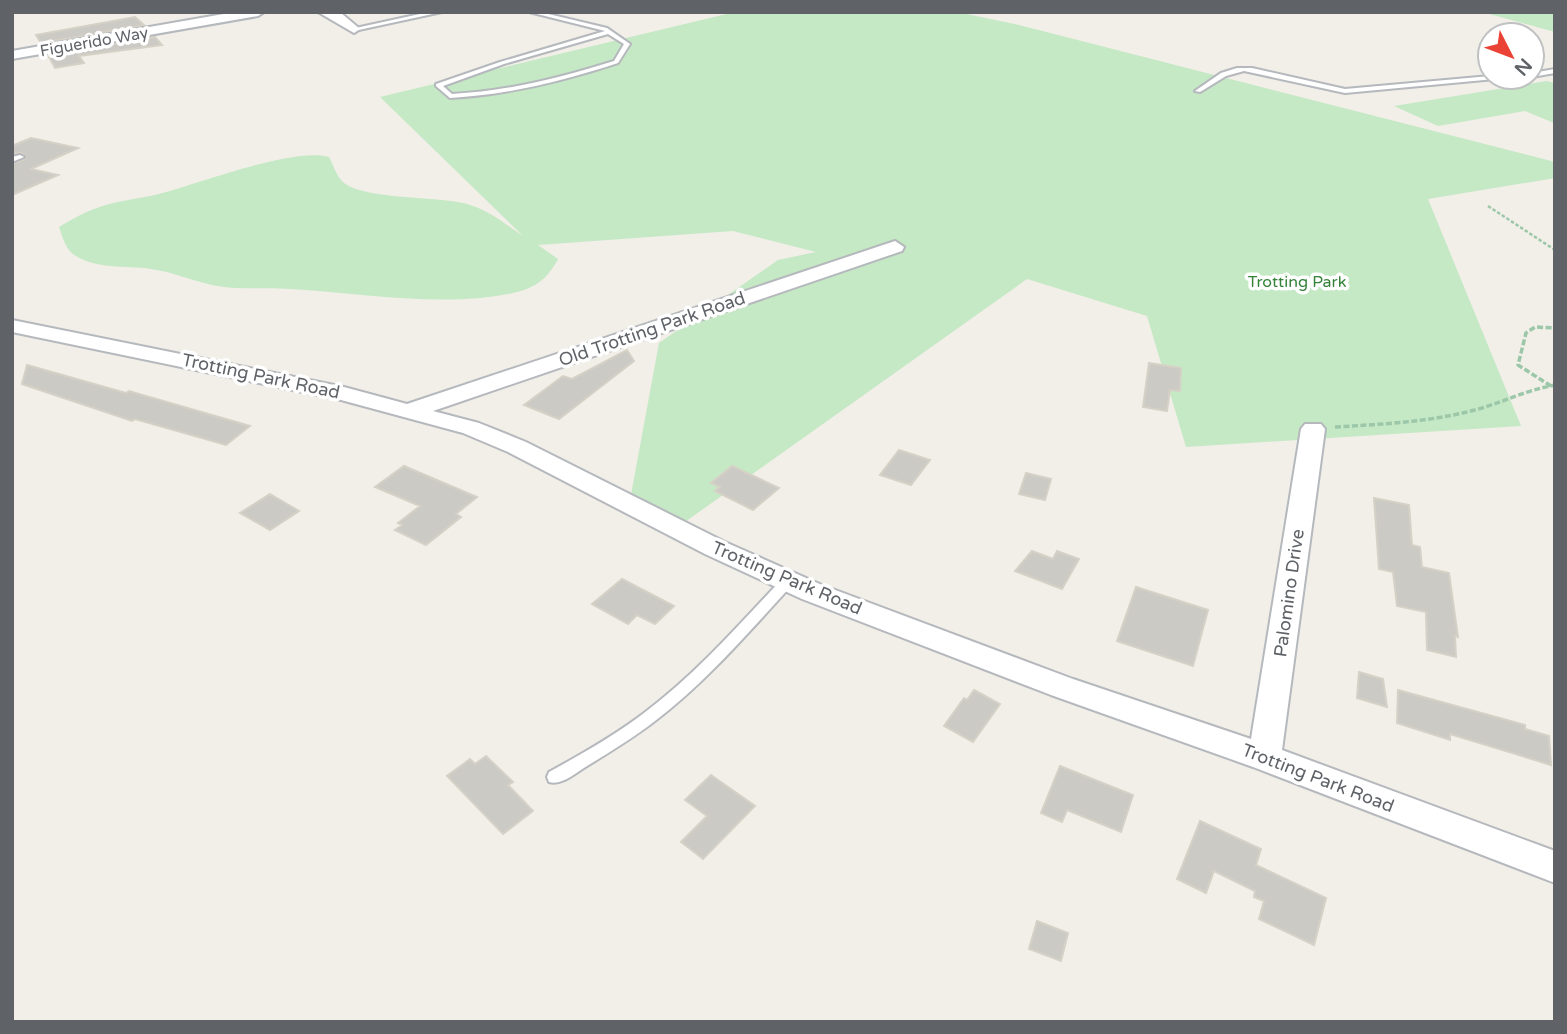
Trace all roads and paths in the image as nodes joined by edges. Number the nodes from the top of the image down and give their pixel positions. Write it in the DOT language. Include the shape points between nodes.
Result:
graph roads {
  1 [pos="258,12"];
  2 [pos="324,12"];
  3 [pos="439,12"];
  4 [pos="532,12"];
  5 [pos="237,14"];
  6 [pos="354,29"];
  7 [pos="609,32"];
  8 [pos="12,55"];
  9 [pos="1476,79"];
  10 [pos="1198,91"];
  11 [pos="1488,206"];
  12 [pos="895,247"];
  13 [pos="1555,250"];
  14 [pos="12,326"];
  15 [pos="1555,328"];
  16 [pos="1553,386"];
  17 [pos="409,411"];
  18 [pos="1313,429"];
  19 [pos="787,582"];
  20 [pos="1265,757"];
  21 [pos="555,777"];
  22 [pos="1555,867"];
  1 -- 5 [label="street, Figuerido Way"];
  2 -- 6 [label="street"];
  3 -- 6 [label="lane"];
  4 -- 7 [label="lane"];
  5 -- 8 [label="street, Figuerido Way"];
  7 -- 7 [label="lane" via="502,63 438,85 450,96 487,95 564,79 616,62 627,44"];
  9 -- 10 [label="lane" via="1345,91 1238,69"];
  11 -- 13 [label="path"];
  12 -- 17 [label="street, Old Trotting Park Road"];
  14 -- 17 [label="street, Trotting Park Road"];
  15 -- 16 [label="path" via="1535,327 1526,333 1518,365"];
  16 -- 18 [label="path" via="1423,421"];
  17 -- 19 [label="street, Trotting Park Road" via="517,447"];
  18 -- 20 [label="street, Palomino Drive"];
  19 -- 20 [label="street, Trotting Park Road" via="1062,687"];
  19 -- 21 [label="lane" via="662,708"];
  20 -- 22 [label="street, Trotting Park Road"];
}
